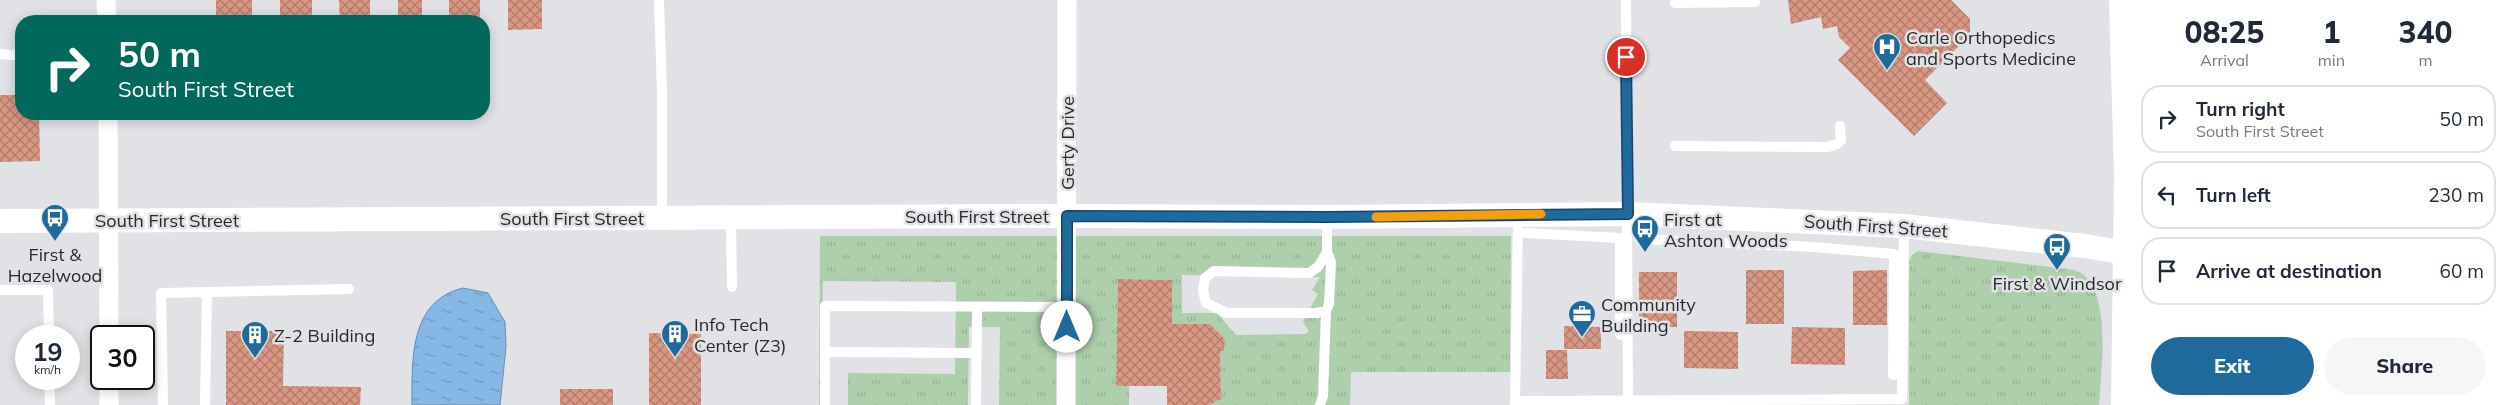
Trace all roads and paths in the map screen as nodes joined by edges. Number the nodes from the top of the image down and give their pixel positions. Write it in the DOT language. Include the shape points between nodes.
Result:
graph roads {
  1 [pos="106,0"];
  2 [pos="659,0"];
  3 [pos="1067,0"];
  4 [pos="1626,0"];
  5 [pos="2123,0"];
  6 [pos="1755,2"];
  7 [pos="1675,3"];
  8 [pos="107,15"];
  9 [pos="0,54"];
  10 [pos="15,55"];
  11 [pos="108,120"];
  12 [pos="1840,126"];
  13 [pos="1675,146"];
  14 [pos="1628,214"];
  15 [pos="1067,216"];
  16 [pos="1327,217"];
  17 [pos="662,218"];
  18 [pos="731,218"];
  19 [pos="110,220"];
  20 [pos="0,221"];
  21 [pos="1522,224"];
  22 [pos="1904,226"];
  23 [pos="1639,239"];
  24 [pos="1327,252"];
  25 [pos="2129,253"];
  26 [pos="732,287"];
  27 [pos="349,289"];
  28 [pos="0,290"];
  29 [pos="207,292"];
  30 [pos="977,307"];
  31 [pos="1067,307"];
  32 [pos="1326,311"];
  33 [pos="49,325"];
  34 [pos="109,325"];
  35 [pos="1620,335"];
  36 [pos="825,352"];
  37 [pos="976,353"];
  38 [pos="1893,375"];
  39 [pos="49,390"];
  40 [pos="109,390"];
  41 [pos="1902,402"];
  42 [pos="1515,403"];
  43 [pos="1628,403"];
  44 [pos="50,405"];
  45 [pos="109,405"];
  46 [pos="163,405"];
  47 [pos="206,405"];
  48 [pos="825,405"];
  49 [pos="976,405"];
  50 [pos="1066,405"];
  51 [pos="1320,405"];
  52 [pos="2125,405"];
  1 -- 8 [label="street"];
  2 -- 17 [label="lane"];
  3 -- 15 [label="street, Gerty Drive"];
  4 -- 14 [label="lane"];
  5 -- 25 [label="main road"];
  6 -- 7 [label="lane"];
  9 -- 10 [label="lane"];
  11 -- 19 [label="street"];
  12 -- 13 [label="lane" via="1841,140 1828,146"];
  14 -- 21 [label="street, South First Street"];
  14 -- 22 [label="street, South First Street"];
  14 -- 43 [label="lane"];
  15 -- 16 [label="street, South First Street"];
  15 -- 18 [label="street, South First Street"];
  15 -- 31 [label="street, Gerty Drive"];
  16 -- 21 [label="street, South First Street"];
  16 -- 24 [label="lane"];
  17 -- 18 [label="street, South First Street"];
  17 -- 19 [label="street, South First Street"];
  18 -- 26 [label="lane"];
  19 -- 20 [label="street, South First Street"];
  19 -- 34 [label="street"];
  21 -- 35 [label="lane" via="1620,238"];
  21 -- 42 [label="lane"];
  22 -- 25 [label="street, South First Street"];
  22 -- 41 [label="lane"];
  23 -- 38 [label="lane" via="1894,254"];
  24 -- 32 [label="lane" via="1331,262"];
  24 -- 32 [label="lane" via="1318,267 1309,273 1214,271 1205,278 1203,291 1206,303 1226,313"];
  25 -- 52 [label="main road"];
  27 -- 29 [label="lane"];
  28 -- 33 [label="lane" via="48,290"];
  29 -- 46 [label="lane" via="161,293"];
  29 -- 47 [label="lane"];
  30 -- 31 [label="lane"];
  30 -- 36 [label="lane" via="825,306"];
  30 -- 37 [label="lane"];
  31 -- 50 [label="street, Gerty Drive"];
  32 -- 51 [label="lane" via="1324,396"];
  36 -- 37 [label="lane"];
  36 -- 48 [label="lane"];
  37 -- 49 [label="lane"];
  39 -- 44 [label="lane"];
  40 -- 45 [label="street"];
  41 -- 43 [label="lane"];
  42 -- 43 [label="lane"];
}
